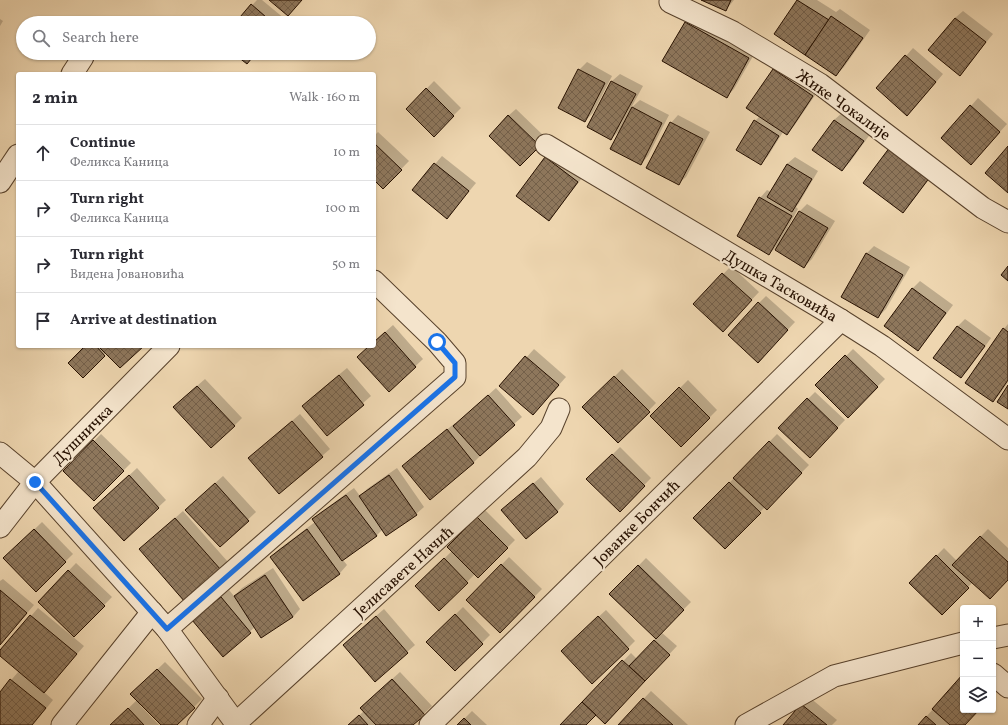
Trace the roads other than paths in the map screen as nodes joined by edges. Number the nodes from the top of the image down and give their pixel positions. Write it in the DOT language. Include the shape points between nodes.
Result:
graph roads {
  1 [pos="670,2"];
  2 [pos="81,60"];
  3 [pos="73,72"];
  4 [pos="546,145"];
  5 [pos="16,158"];
  6 [pos="0,182"];
  7 [pos="1008,222"];
  8 [pos="376,283"];
  9 [pos="841,320"];
  10 [pos="167,348"];
  11 [pos="559,410"];
  12 [pos="1008,438"];
  13 [pos="0,453"];
  14 [pos="35,482"];
  15 [pos="0,526"];
  16 [pos="152,612"];
  17 [pos="167,629"];
  18 [pos="1008,635"];
  19 [pos="996,637"];
  20 [pos="960,645"];
  21 [pos="996,677"];
  22 [pos="1008,687"];
  23 [pos="218,698"];
  24 [pos="236,724"];
  25 [pos="62,725"];
  26 [pos="198,725"];
  27 [pos="430,725"];
  28 [pos="746,725"];
  1 -- 7 [label="street, Жике Чокалије" via="733,32 820,84 983,208"];
  2 -- 3 [label="street"];
  4 -- 9 [label="street, Душка Тасковића"];
  5 -- 6 [label="street"];
  8 -- 17 [label="street" via="455,363 455,377"];
  9 -- 12 [label="street, Душка Тасковића" via="882,346"];
  9 -- 27 [label="street, Јованке Бончић"];
  10 -- 14 [label="street, Душничка"];
  11 -- 24 [label="street, Јелисавете Начић" via="551,428 528,457"];
  13 -- 14 [label="street"];
  14 -- 15 [label="street, Душничка"];
  14 -- 16 [label="street"];
  16 -- 17 [label="street"];
  16 -- 25 [label="street"];
  17 -- 23 [label="street"];
  18 -- 19 [label="street"];
  20 -- 28 [label="street" via="834,676"];
  21 -- 22 [label="street"];
  23 -- 24 [label="street"];
  23 -- 26 [label="street"];
}
